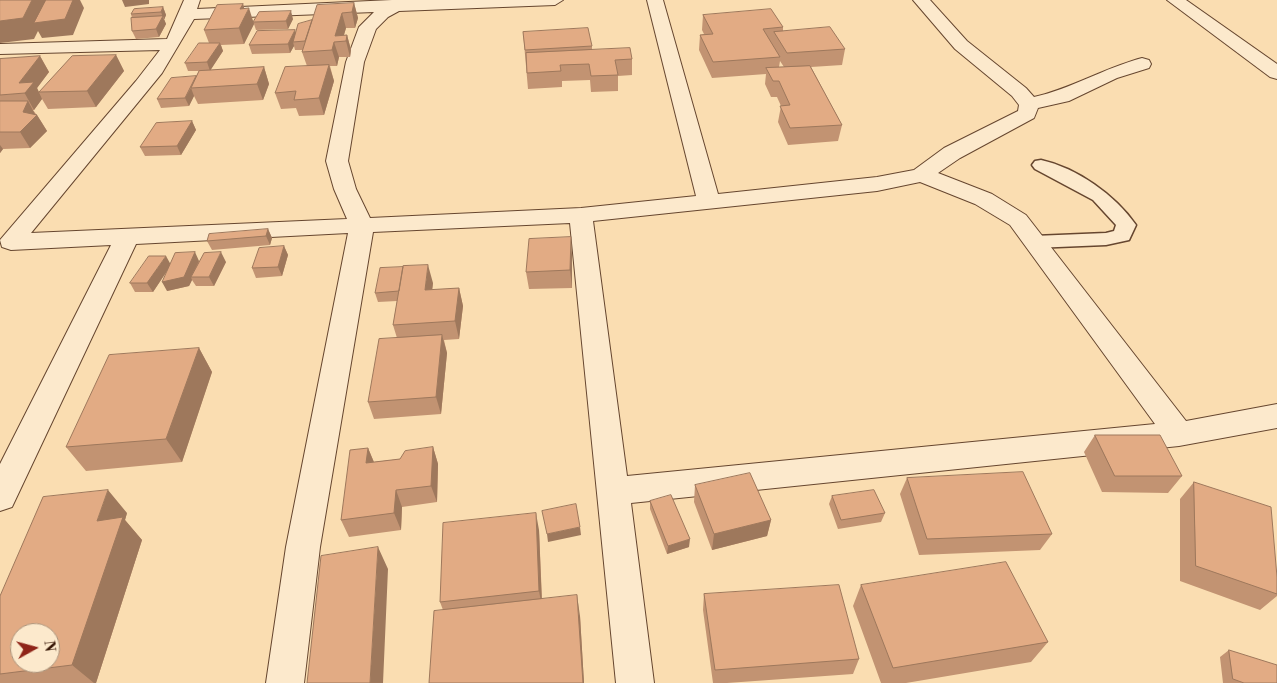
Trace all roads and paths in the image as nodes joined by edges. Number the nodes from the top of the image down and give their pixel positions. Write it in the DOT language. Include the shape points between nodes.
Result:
graph roads {
  1 [pos="555,0"];
  2 [pos="655,0"];
  3 [pos="921,0"];
  4 [pos="1175,0"];
  5 [pos="399,3"];
  6 [pos="190,7"];
  7 [pos="171,44"];
  8 [pos="0,49"];
  9 [pos="1142,64"];
  10 [pos="1277,73"];
  11 [pos="1029,104"];
  12 [pos="1041,165"];
  13 [pos="921,175"];
  14 [pos="709,202"];
  15 [pos="581,215"];
  16 [pos="362,225"];
  17 [pos="128,236"];
  18 [pos="6,242"];
  19 [pos="1034,242"];
  20 [pos="1277,417"];
  21 [pos="1179,434"];
  22 [pos="612,491"];
  23 [pos="0,497"];
  24 [pos="285,683"];
  25 [pos="635,683"];
  1 -- 5 [label="street"];
  2 -- 14 [label="street"];
  3 -- 11 [label="street" via="961,44"];
  4 -- 10 [label="street"];
  5 -- 6 [label="street"];
  5 -- 16 [label="street" via="368,27 355,62 337,161 345,189"];
  6 -- 7 [label="street"];
  7 -- 8 [label="street"];
  7 -- 18 [label="street" via="143,84"];
  9 -- 11 [label="street" via="1110,74 1062,97"];
  11 -- 13 [label="street" via="1027,114 952,153"];
  12 -- 19 [label="lane" via="1101,196 1113,205 1126,225 1122,236 1106,239"];
  13 -- 14 [label="street" via="877,184"];
  13 -- 19 [label="street" via="1000,206 1018,220"];
  14 -- 15 [label="street"];
  15 -- 16 [label="street"];
  15 -- 22 [label="street"];
  16 -- 17 [label="street"];
  16 -- 24 [label="street" via="303,547"];
  17 -- 18 [label="street"];
  17 -- 23 [label="street"];
  19 -- 21 [label="street"];
  20 -- 21 [label="street"];
  21 -- 22 [label="street"];
  22 -- 25 [label="street"];
}
